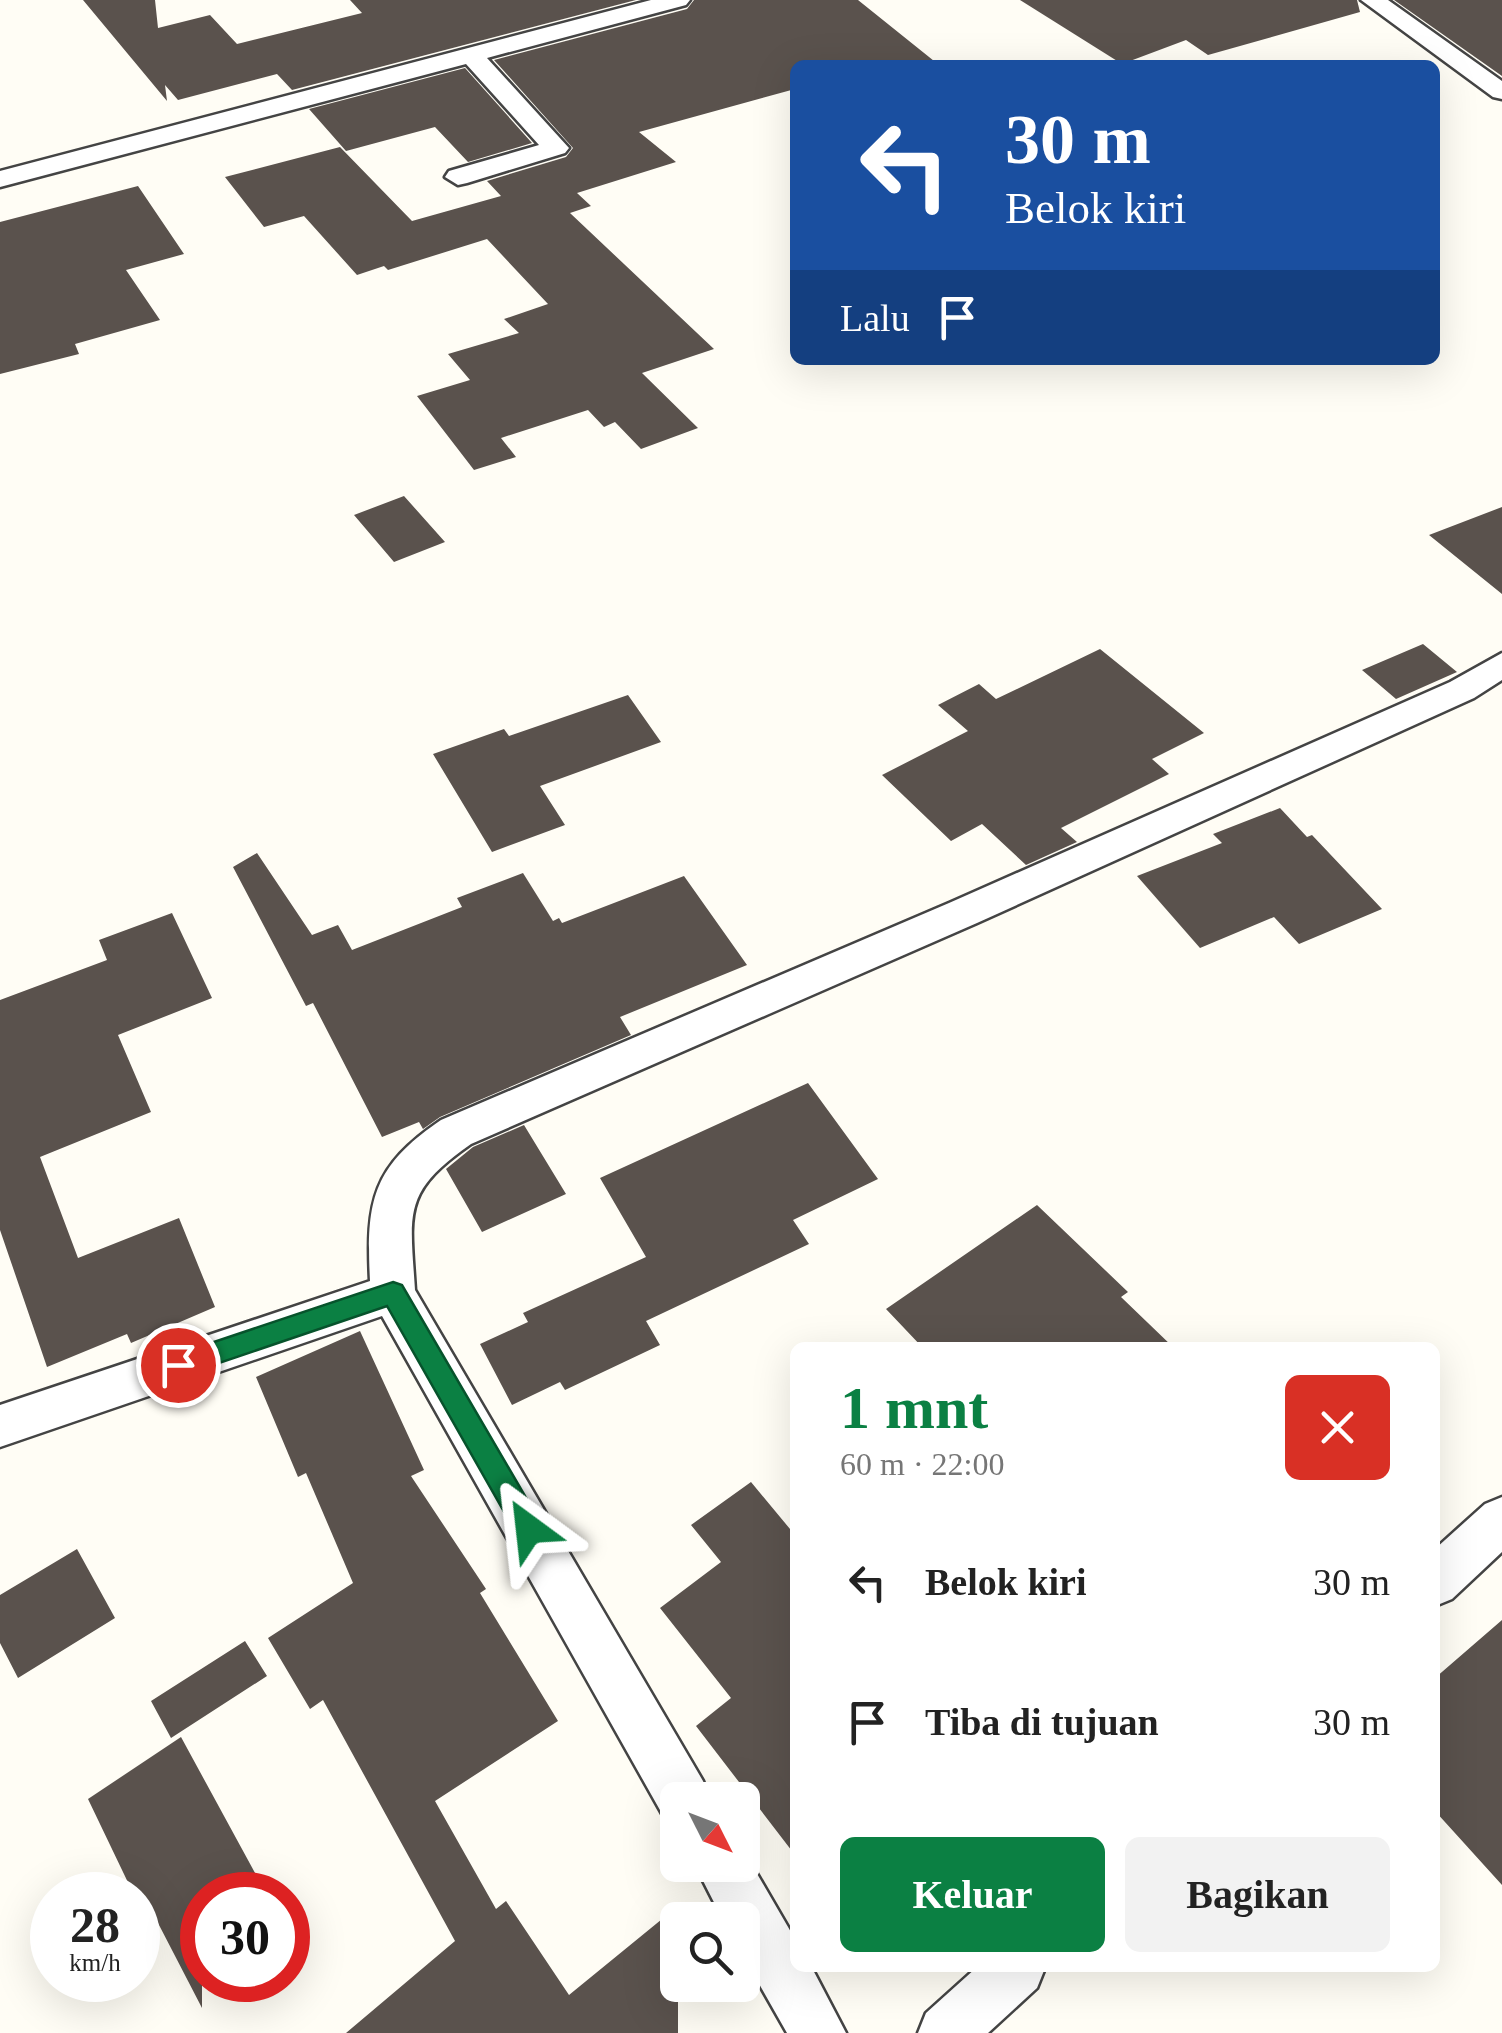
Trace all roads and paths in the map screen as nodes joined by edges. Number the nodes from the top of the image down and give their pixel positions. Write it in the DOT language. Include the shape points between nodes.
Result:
graph roads {
  1 [pos="678,0"];
  2 [pos="1374,0"];
  3 [pos="471,54"];
  4 [pos="1502,92"];
  5 [pos="458,177"];
  6 [pos="0,179"];
  7 [pos="1502,664"];
  8 [pos="393,1292"];
  9 [pos="0,1426"];
  10 [pos="1502,1520"];
  11 [pos="1440,1577"];
  12 [pos="674,1782"];
  13 [pos="732,1882"];
  14 [pos="1013,1972"];
  15 [pos="818,2033"];
  16 [pos="946,2033"];
  1 -- 3 [label="street"];
  2 -- 4 [label="street"];
  3 -- 5 [label="street" via="556,148"];
  3 -- 6 [label="street"];
  7 -- 8 [label="street" via="1462,690 963,914 456,1132 420,1155 388,1207"];
  8 -- 9 [label="street"];
  8 -- 12 [label="street"];
  10 -- 11 [label="street"];
  13 -- 15 [label="street"];
  14 -- 16 [label="street"];
}
